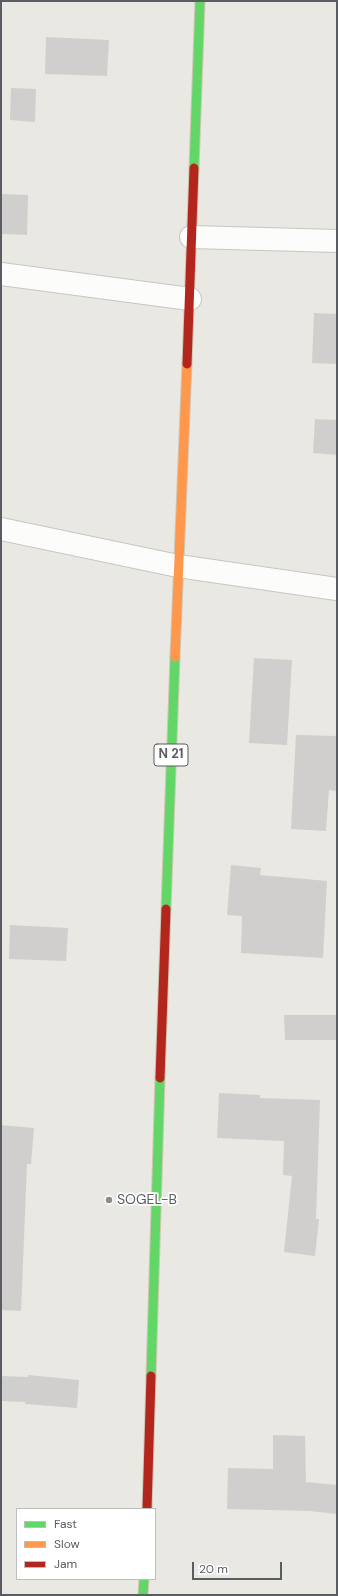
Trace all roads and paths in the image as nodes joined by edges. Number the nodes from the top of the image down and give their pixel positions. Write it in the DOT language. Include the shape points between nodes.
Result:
graph roads {
  1 [pos="200,1"];
  2 [pos="191,237"];
  3 [pos="337,241"];
  4 [pos="1,274"];
  5 [pos="190,299"];
  6 [pos="1,529"];
  7 [pos="178,566"];
  8 [pos="337,589"];
  9 [pos="147,1508"];
  10 [pos="144,1580"];
  11 [pos="143,1595"];
  1 -- 2 [label="main road, N 21"];
  2 -- 3 [label="street"];
  2 -- 5 [label="main road, N 21"];
  4 -- 5 [label="street"];
  5 -- 7 [label="main road, N 21"];
  6 -- 7 [label="street"];
  7 -- 8 [label="street"];
  7 -- 9 [label="main road, N 21"];
  10 -- 11 [label="main road"];
}
